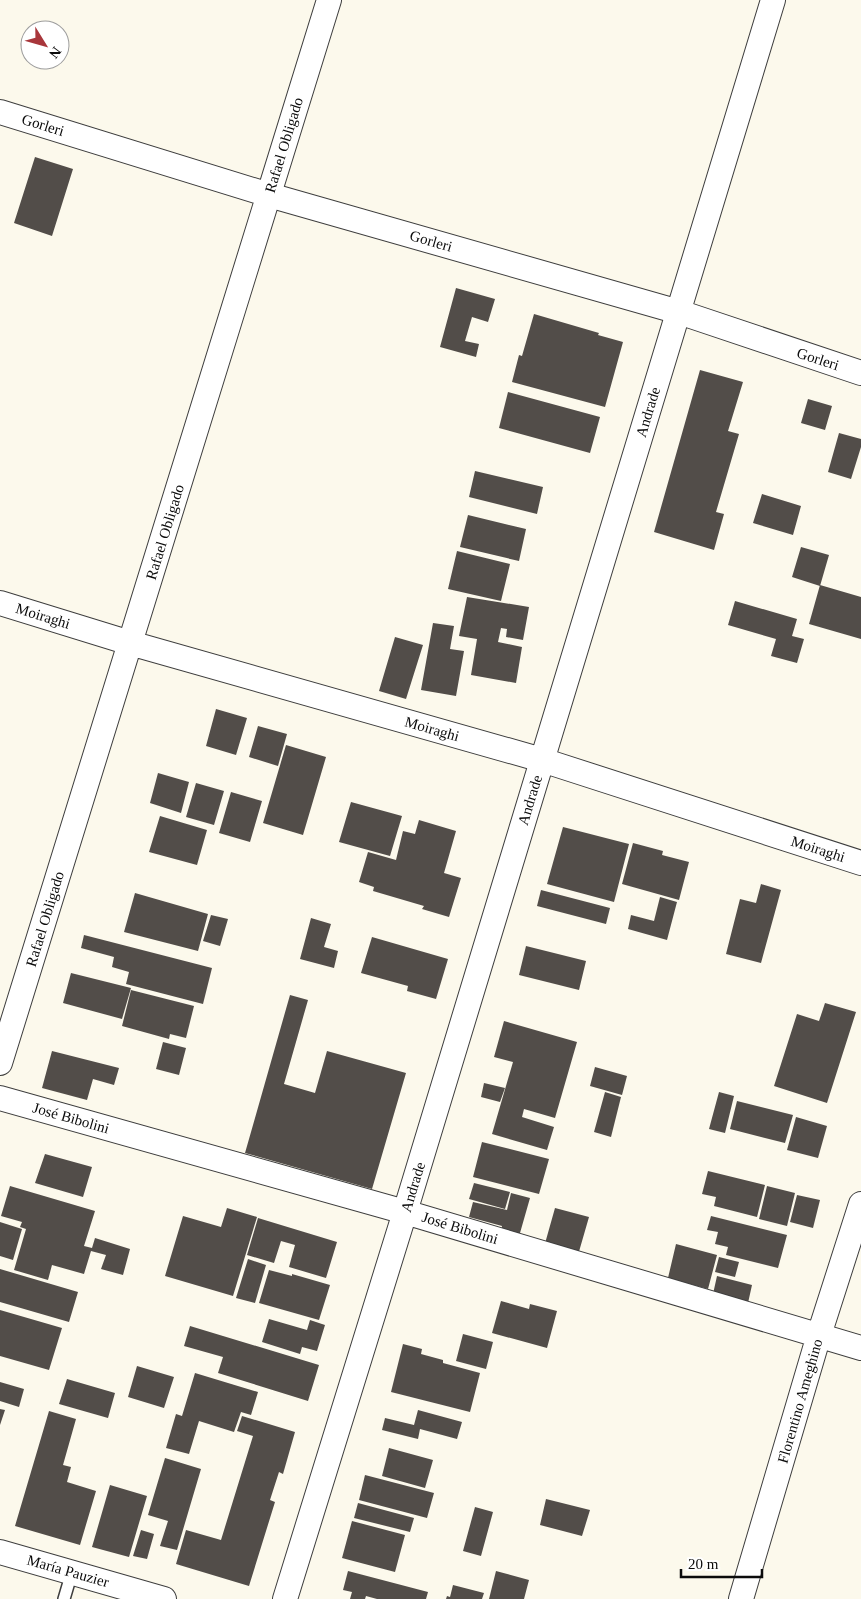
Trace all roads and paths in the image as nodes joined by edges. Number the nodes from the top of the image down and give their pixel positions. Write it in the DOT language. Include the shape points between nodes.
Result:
graph roads {
  1 [pos="329,0"];
  2 [pos="773,0"];
  3 [pos="0,112"];
  4 [pos="269,194"];
  5 [pos="679,312"];
  6 [pos="861,373"];
  7 [pos="0,603"];
  8 [pos="130,643"];
  9 [pos="542,760"];
  10 [pos="861,863"];
  11 [pos="0,1063"];
  12 [pos="0,1098"];
  13 [pos="861,1204"];
  14 [pos="405,1212"];
  15 [pos="819,1335"];
  16 [pos="861,1348"];
  17 [pos="0,1552"];
  18 [pos="72,1572"];
  19 [pos="64,1599"];
  20 [pos="164,1599"];
  21 [pos="285,1599"];
  22 [pos="741,1599"];
  1 -- 4 [label="street, Rafael Obligado"];
  2 -- 5 [label="street, Andrade"];
  3 -- 4 [label="street, Gorleri"];
  4 -- 5 [label="street, Gorleri"];
  4 -- 8 [label="street, Rafael Obligado"];
  5 -- 6 [label="street, Gorleri"];
  5 -- 9 [label="street, Andrade"];
  7 -- 8 [label="street, Moiraghi"];
  8 -- 9 [label="street, Moiraghi"];
  8 -- 11 [label="street, Rafael Obligado"];
  9 -- 10 [label="street, Moiraghi"];
  9 -- 14 [label="street, Andrade"];
  12 -- 14 [label="street, José Bibolini"];
  13 -- 15 [label="street, Florentino Ameghino"];
  14 -- 15 [label="street, José Bibolini"];
  14 -- 21 [label="street, Andrade"];
  15 -- 16 [label="street, José Bibolini"];
  15 -- 22 [label="street, Florentino Ameghino"];
  17 -- 18 [label="street, María Pauzier"];
  18 -- 19 [label="lane"];
  18 -- 20 [label="street, María Pauzier"];
}
